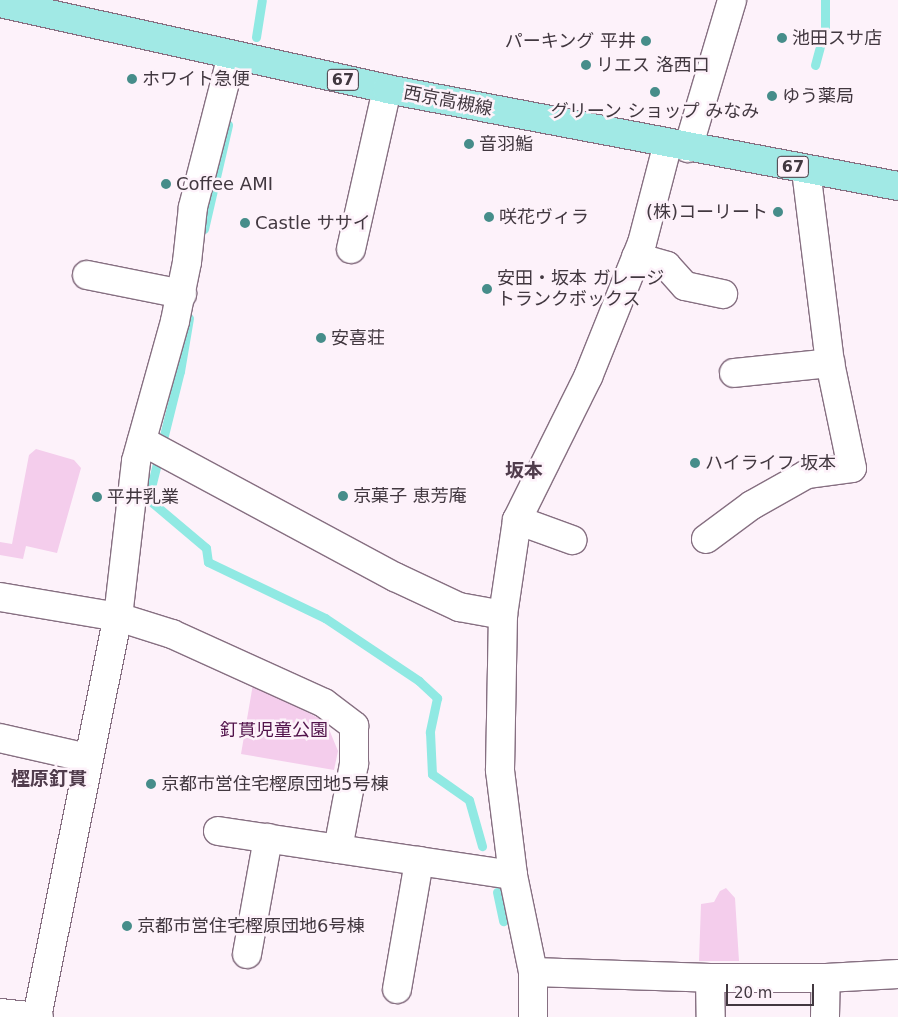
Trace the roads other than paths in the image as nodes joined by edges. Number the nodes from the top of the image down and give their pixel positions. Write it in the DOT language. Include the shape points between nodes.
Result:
graph roads {
  1 [pos="732,0"];
  2 [pos="0,3"];
  3 [pos="232,55"];
  4 [pos="387,89"];
  5 [pos="678,146"];
  6 [pos="806,170"];
  7 [pos="898,186"];
  8 [pos="351,249"];
  9 [pos="636,257"];
  10 [pos="87,275"];
  11 [pos="182,294"];
  12 [pos="723,294"];
  13 [pos="830,363"];
  14 [pos="734,373"];
  15 [pos="142,441"];
  16 [pos="517,520"];
  17 [pos="706,539"];
  18 [pos="572,540"];
  19 [pos="0,597"];
  20 [pos="503,615"];
  21 [pos="118,618"];
  22 [pos="0,738"];
  23 [pos="88,758"];
  24 [pos="218,831"];
  25 [pos="268,838"];
  26 [pos="338,849"];
  27 [pos="420,861"];
  28 [pos="513,875"];
  29 [pos="247,954"];
  30 [pos="533,972"];
  31 [pos="898,974"];
  32 [pos="710,978"];
  33 [pos="826,978"];
  34 [pos="397,989"];
  35 [pos="0,1013"];
  36 [pos="38,1017"];
  37 [pos="533,1017"];
  38 [pos="711,1017"];
  39 [pos="825,1017"];
  1 -- 5 [label="street"];
  2 -- 3 [label="main road, 西京高槻線 / 67"];
  3 -- 4 [label="main road, 西京高槻線 / 67"];
  3 -- 11 [label="street" via="193,207"];
  4 -- 5 [label="main road, 西京高槻線 / 67"];
  4 -- 8 [label="street"];
  5 -- 6 [label="main road, 西京高槻線 / 67"];
  5 -- 9 [label="street"];
  6 -- 7 [label="main road, 西京高槻線 / 67"];
  6 -- 13 [label="street"];
  9 -- 12 [label="street" via="667,266 685,286"];
  9 -- 16 [label="street" via="588,377"];
  10 -- 11 [label="street"];
  11 -- 15 [label="street"];
  13 -- 14 [label="street"];
  13 -- 17 [label="street" via="852,468 807,474 752,505"];
  15 -- 20 [label="street" via="395,577 459,606"];
  15 -- 21 [label="street" via="136,461"];
  16 -- 18 [label="street"];
  16 -- 20 [label="street"];
  19 -- 21 [label="street"];
  20 -- 28 [label="street" via="500,770"];
  21 -- 23 [label="street"];
  21 -- 26 [label="street" via="224,655 324,703 354,726 354,764"];
  22 -- 23 [label="street"];
  23 -- 36 [label="street"];
  24 -- 25 [label="street"];
  25 -- 26 [label="street"];
  25 -- 29 [label="street"];
  26 -- 27 [label="street"];
  27 -- 28 [label="street"];
  27 -- 34 [label="street"];
  28 -- 30 [label="street"];
  30 -- 32 [label="street"];
  30 -- 37 [label="street"];
  31 -- 33 [label="street"];
  32 -- 33 [label="street"];
  32 -- 38 [label="street"];
  33 -- 39 [label="street"];
  35 -- 36 [label="street"];
}
